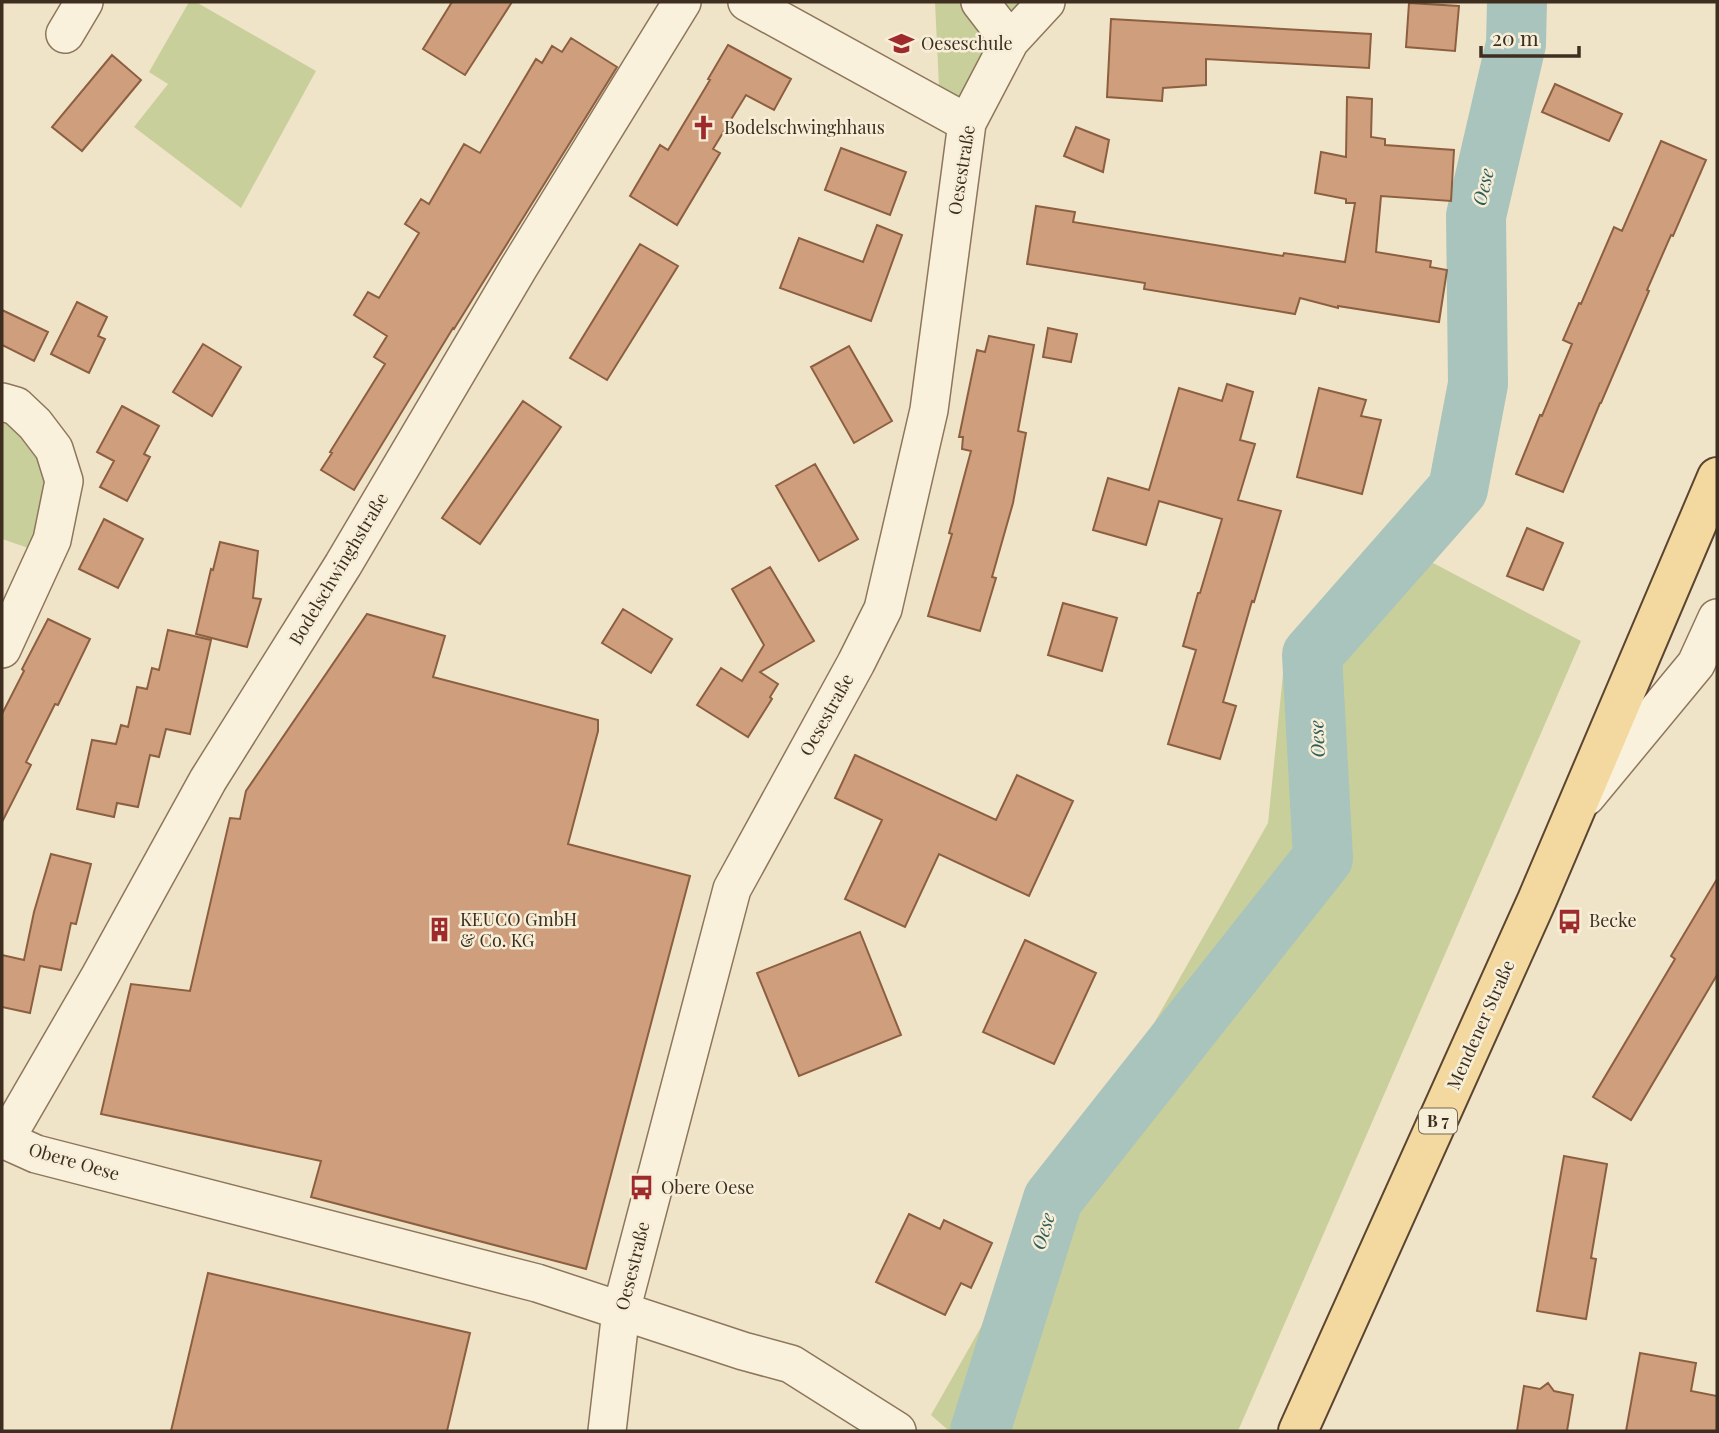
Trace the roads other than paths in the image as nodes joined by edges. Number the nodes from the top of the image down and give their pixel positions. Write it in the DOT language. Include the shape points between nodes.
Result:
graph roads {
  1 [pos="84,2"];
  2 [pos="682,2"];
  3 [pos="747,2"];
  4 [pos="980,2"];
  5 [pos="1046,2"];
  6 [pos="65,34"];
  7 [pos="1010,41"];
  8 [pos="967,123"];
  9 [pos="2,402"];
  10 [pos="1717,477"];
  11 [pos="1717,618"];
  12 [pos="2,649"];
  13 [pos="1575,810"];
  14 [pos="3,1140"];
  15 [pos="621,1311"];
  16 [pos="607,1431"];
  17 [pos="897,1431"];
  18 [pos="1298,1431"];
  1 -- 6 [label="street"];
  2 -- 14 [label="street, Bodelschwinghstraße" via="208,780"];
  3 -- 8 [label="street"];
  4 -- 7 [label="street"];
  5 -- 7 [label="street, Oesestraße"];
  7 -- 8 [label="street, Oesestraße"];
  8 -- 15 [label="street, Oesestraße" via="929,410 883,609 732,889"];
  9 -- 12 [label="street" via="16,406 35,424 54,449 64,481 52,540"];
  10 -- 13 [label="main road, Mendener Straße / B 7"];
  11 -- 13 [label="street, Mendener Straße" via="1696,664"];
  13 -- 18 [label="main road, Mendener Straße / B 7"];
  14 -- 15 [label="street, Obere Oese" via="36,1154 537,1283"];
  15 -- 16 [label="street, Oesestraße"];
  15 -- 17 [label="street, Obere Oese" via="791,1364"];
}
